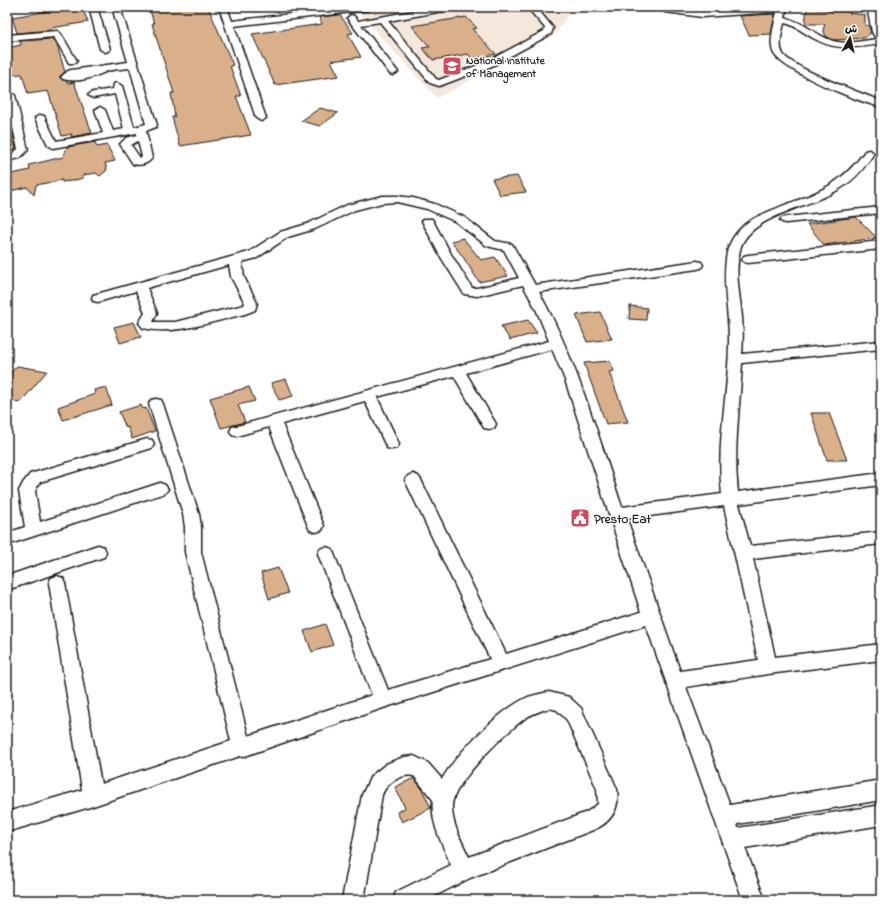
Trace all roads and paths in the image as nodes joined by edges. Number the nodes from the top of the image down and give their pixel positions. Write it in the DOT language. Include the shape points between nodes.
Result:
graph roads {
  1 [pos="93,7"];
  2 [pos="116,7"];
  3 [pos="224,7"];
  4 [pos="370,7"];
  5 [pos="449,7"];
  6 [pos="531,7"];
  7 [pos="871,7"];
  8 [pos="344,8"];
  9 [pos="782,8"];
  10 [pos="665,9"];
  11 [pos="382,19"];
  12 [pos="780,20"];
  13 [pos="228,24"];
  14 [pos="355,24"];
  15 [pos="7,38"];
  16 [pos="881,40"];
  17 [pos="105,49"];
  18 [pos="72,61"];
  19 [pos="134,64"];
  20 [pos="100,70"];
  21 [pos="393,72"];
  22 [pos="10,95"];
  23 [pos="93,95"];
  24 [pos="881,104"];
  25 [pos="100,110"];
  26 [pos="40,118"];
  27 [pos="261,118"];
  28 [pos="130,131"];
  29 [pos="109,135"];
  30 [pos="869,153"];
  31 [pos="7,158"];
  32 [pos="881,210"];
  33 [pos="786,220"];
  34 [pos="428,221"];
  35 [pos="878,248"];
  36 [pos="748,259"];
  37 [pos="236,260"];
  38 [pos="697,265"];
  39 [pos="530,285"];
  40 [pos="140,286"];
  41 [pos="98,298"];
  42 [pos="557,343"];
  43 [pos="881,345"];
  44 [pos="736,359"];
  45 [pos="458,370"];
  46 [pos="369,395"];
  47 [pos="156,404"];
  48 [pos="274,421"];
  49 [pos="489,424"];
  50 [pos="237,431"];
  51 [pos="147,444"];
  52 [pos="392,444"];
  53 [pos="881,479"];
  54 [pos="413,480"];
  55 [pos="160,489"];
  56 [pos="731,498"];
  57 [pos="618,514"];
  58 [pos="316,526"];
  59 [pos="34,531"];
  60 [pos="881,538"];
  61 [pos="7,540"];
  62 [pos="98,552"];
  63 [pos="743,553"];
  64 [pos="326,554"];
  65 [pos="7,583"];
  66 [pos="57,583"];
  67 [pos="651,616"];
  68 [pos="881,652"];
  69 [pos="500,663"];
  70 [pos="768,666"];
  71 [pos="675,680"];
  72 [pos="383,700"];
  73 [pos="242,748"];
  74 [pos="875,791"];
  75 [pos="93,796"];
  76 [pos="443,798"];
  77 [pos="881,814"];
  78 [pos="724,816"];
  79 [pos="7,822"];
  80 [pos="731,840"];
  81 [pos="464,870"];
  82 [pos="352,900"];
  83 [pos="404,900"];
  84 [pos="754,900"];
  1 -- 17 [label="street"];
  2 -- 19 [label="street"];
  3 -- 13 [label="street"];
  4 -- 8 [label="street"];
  5 -- 11 [label="street"];
  6 -- 11 [label="street" via="549,28 548,32 489,64 439,83 433,81"];
  7 -- 16 [label="street" via="876,32"];
  8 -- 13 [label="street"];
  8 -- 14 [label="street"];
  9 -- 10 [label="street" via="702,14"];
  9 -- 12 [label="street"];
  11 -- 14 [label="street"];
  12 -- 16 [label="street" via="790,21 833,43 846,45"];
  12 -- 24 [label="street" via="777,48 781,58 800,70"];
  13 -- 27 [label="street"];
  14 -- 21 [label="street"];
  15 -- 18 [label="street" via="57,34"];
  19 -- 20 [label="street"];
  19 -- 28 [label="street" via="152,124 142,133"];
  22 -- 31 [label="street" via="23,150 16,156"];
  23 -- 28 [label="street" via="118,88"];
  25 -- 29 [label="street"];
  26 -- 29 [label="street" via="53,145"];
  28 -- 29 [label="street"];
  30 -- 44 [label="street" via="864,164 845,181 825,193 757,222 738,239 731,263"];
  32 -- 33 [label="street"];
  34 -- 39 [label="street" via="444,254 468,291"];
  35 -- 36 [label="street"];
  37 -- 39 [label="street" via="260,251 283,234 308,228 349,208 372,200 399,199 421,203 451,215 468,224 486,242 494,246 508,247"];
  37 -- 40 [label="street"];
  37 -- 40 [label="street" via="238,280 251,302 250,307 245,310 175,326 153,326 146,323 150,310"];
  38 -- 39 [label="street"];
  39 -- 42 [label="street"];
  40 -- 41 [label="street"];
  42 -- 45 [label="street"];
  42 -- 57 [label="street"];
  43 -- 44 [label="street"];
  44 -- 56 [label="street" via="730,446"];
  45 -- 46 [label="street"];
  45 -- 49 [label="street"];
  46 -- 48 [label="street"];
  46 -- 52 [label="street"];
  47 -- 73 [label="street" via="191,514 193,552"];
  48 -- 50 [label="street"];
  48 -- 58 [label="street"];
  51 -- 59 [label="street" via="35,478 27,491"];
  53 -- 56 [label="street"];
  54 -- 69 [label="street"];
  55 -- 59 [label="street"];
  56 -- 57 [label="street"];
  56 -- 63 [label="street"];
  57 -- 67 [label="street"];
  59 -- 61 [label="street"];
  60 -- 63 [label="street"];
  62 -- 65 [label="street"];
  63 -- 70 [label="street"];
  64 -- 72 [label="street"];
  66 -- 75 [label="street"];
  67 -- 69 [label="street"];
  67 -- 71 [label="street"];
  68 -- 70 [label="street"];
  69 -- 72 [label="street"];
  70 -- 71 [label="street"];
  71 -- 78 [label="street"];
  72 -- 73 [label="street"];
  73 -- 75 [label="street"];
  74 -- 77 [label="street"];
  74 -- 78 [label="street"];
  75 -- 79 [label="street"];
  76 -- 81 [label="street" via="444,819"];
  76 -- 81 [label="street" via="454,779 499,727 530,706 551,701 565,704 570,708 607,789 608,805 600,816"];
  76 -- 82 [label="street" via="418,766 405,767 380,780 372,795"];
  77 -- 80 [label="street"];
  78 -- 80 [label="street"];
  80 -- 84 [label="street"];
  81 -- 83 [label="street"];
}
